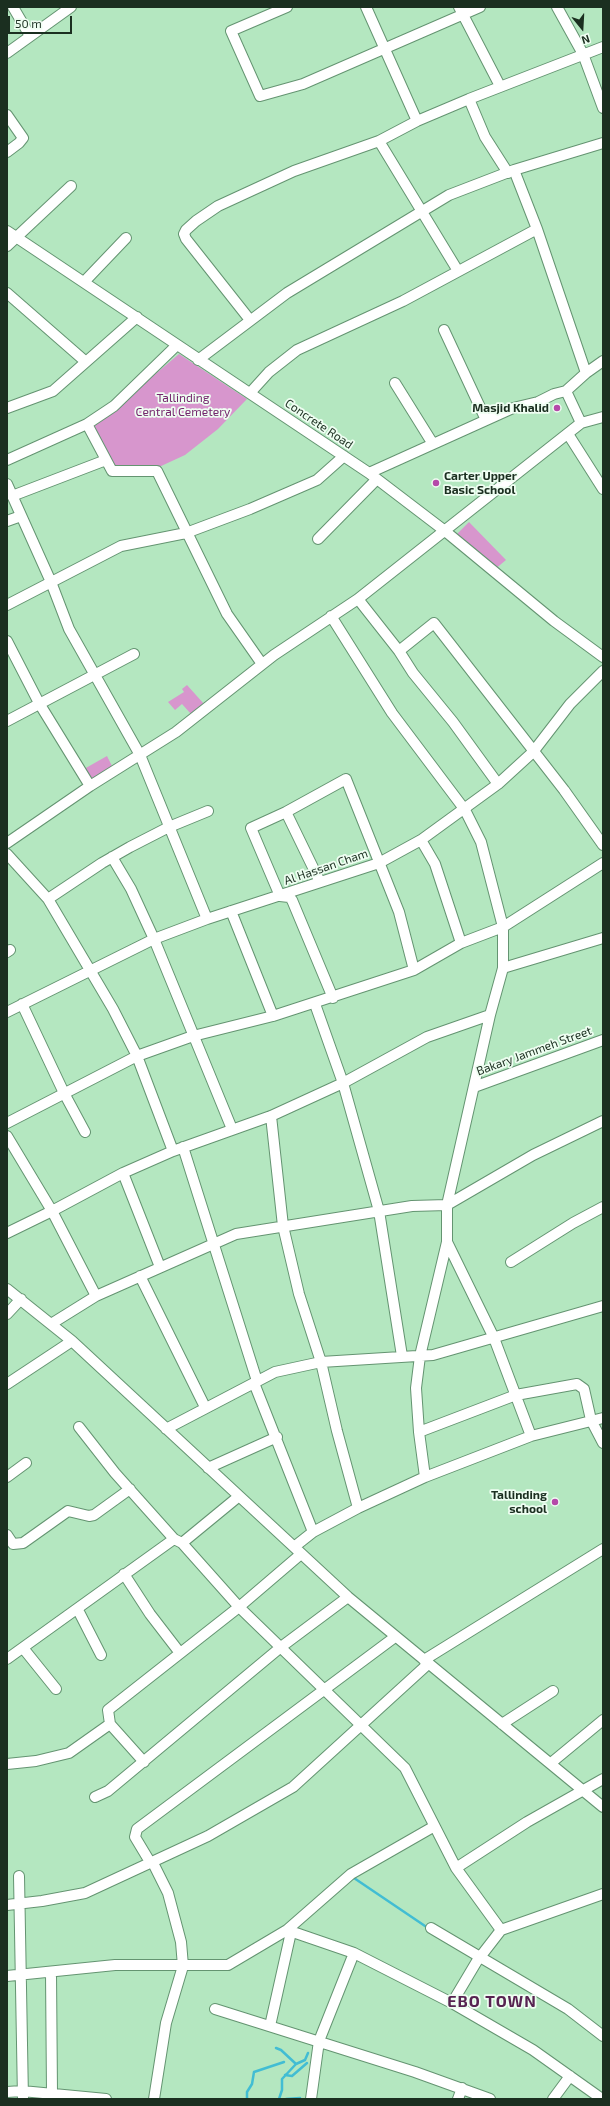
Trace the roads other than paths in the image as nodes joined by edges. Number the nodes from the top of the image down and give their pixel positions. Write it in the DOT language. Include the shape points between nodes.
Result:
graph roads {
  1 [pos="13,7"];
  2 [pos="71,7"];
  3 [pos="366,7"];
  4 [pos="480,7"];
  5 [pos="557,7"];
  6 [pos="284,8"];
  7 [pos="460,11"];
  8 [pos="30,36"];
  9 [pos="603,46"];
  10 [pos="383,48"];
  11 [pos="7,53"];
  12 [pos="583,54"];
  13 [pos="500,86"];
  14 [pos="468,99"];
  15 [pos="603,108"];
  16 [pos="7,115"];
  17 [pos="417,121"];
  18 [pos="378,141"];
  19 [pos="603,143"];
  20 [pos="7,152"];
  21 [pos="511,171"];
  22 [pos="71,186"];
  23 [pos="421,210"];
  24 [pos="537,229"];
  25 [pos="7,231"];
  26 [pos="16,238"];
  27 [pos="126,238"];
  28 [pos="7,246"];
  29 [pos="458,271"];
  30 [pos="84,282"];
  31 [pos="7,293"];
  32 [pos="137,317"];
  33 [pos="250,320"];
  34 [pos="444,330"];
  35 [pos="177,345"];
  36 [pos="198,360"];
  37 [pos="603,361"];
  38 [pos="86,362"];
  39 [pos="586,372"];
  40 [pos="396,383"];
  41 [pos="566,391"];
  42 [pos="250,393"];
  43 [pos="7,408"];
  44 [pos="603,417"];
  45 [pos="486,420"];
  46 [pos="581,423"];
  47 [pos="87,424"];
  48 [pos="568,434"];
  49 [pos="433,444"];
  50 [pos="344,456"];
  51 [pos="7,460"];
  52 [pos="106,460"];
  53 [pos="373,476"];
  54 [pos="7,484"];
  55 [pos="603,489"];
  56 [pos="12,496"];
  57 [pos="21,516"];
  58 [pos="7,521"];
  59 [pos="445,531"];
  60 [pos="186,533"];
  61 [pos="318,540"];
  62 [pos="51,582"];
  63 [pos="358,600"];
  64 [pos="7,605"];
  65 [pos="331,616"];
  66 [pos="7,641"];
  67 [pos="399,650"];
  68 [pos="134,654"];
  69 [pos="603,657"];
  70 [pos="262,664"];
  71 [pos="603,671"];
  72 [pos="96,676"];
  73 [pos="39,703"];
  74 [pos="7,721"];
  75 [pos="533,752"];
  76 [pos="140,754"];
  77 [pos="498,784"];
  78 [pos="90,786"];
  79 [pos="465,810"];
  80 [pos="208,811"];
  81 [pos="286,812"];
  82 [pos="169,827"];
  83 [pos="422,840"];
  84 [pos="7,843"];
  85 [pos="603,845"];
  86 [pos="7,854"];
  87 [pos="112,857"];
  88 [pos="379,863"];
  89 [pos="603,863"];
  90 [pos="320,882"];
  91 [pos="280,896"];
  92 [pos="48,900"];
  93 [pos="231,911"];
  94 [pos="207,919"];
  95 [pos="503,927"];
  96 [pos="603,938"];
  97 [pos="154,939"];
  98 [pos="461,943"];
  99 [pos="503,968"];
  100 [pos="91,970"];
  101 [pos="414,970"];
  102 [pos="334,998"];
  103 [pos="22,1004"];
  104 [pos="315,1004"];
  105 [pos="7,1012"];
  106 [pos="490,1015"];
  107 [pos="273,1016"];
  108 [pos="193,1036"];
  109 [pos="603,1040"];
  110 [pos="137,1056"];
  111 [pos="343,1083"];
  112 [pos="474,1087"];
  113 [pos="64,1093"];
  114 [pos="270,1116"];
  115 [pos="603,1121"];
  116 [pos="7,1123"];
  117 [pos="232,1129"];
  118 [pos="86,1132"];
  119 [pos="7,1136"];
  120 [pos="183,1147"];
  121 [pos="173,1151"];
  122 [pos="123,1173"];
  123 [pos="448,1205"];
  124 [pos="603,1207"];
  125 [pos="52,1211"];
  126 [pos="379,1211"];
  127 [pos="282,1226"];
  128 [pos="7,1233"];
  129 [pos="447,1242"];
  130 [pos="213,1243"];
  131 [pos="511,1262"];
  132 [pos="160,1268"];
  133 [pos="140,1276"];
  134 [pos="7,1289"];
  135 [pos="96,1296"];
  136 [pos="21,1299"];
  137 [pos="603,1306"];
  138 [pos="7,1314"];
  139 [pos="52,1324"];
  140 [pos="494,1338"];
  141 [pos="72,1341"];
  142 [pos="402,1356"];
  143 [pos="420,1356"];
  144 [pos="321,1362"];
  145 [pos="256,1382"];
  146 [pos="7,1384"];
  147 [pos="516,1394"];
  148 [pos="205,1407"];
  149 [pos="603,1418"];
  150 [pos="591,1420"];
  151 [pos="79,1427"];
  152 [pos="166,1429"];
  153 [pos="419,1432"];
  154 [pos="531,1436"];
  155 [pos="277,1437"];
  156 [pos="603,1443"];
  157 [pos="26,1463"];
  158 [pos="208,1468"];
  159 [pos="7,1477"];
  160 [pos="425,1477"];
  161 [pos="130,1489"];
  162 [pos="238,1496"];
  163 [pos="358,1508"];
  164 [pos="313,1532"];
  165 [pos="7,1535"];
  166 [pos="178,1541"];
  167 [pos="603,1549"];
  168 [pos="297,1550"];
  169 [pos="124,1574"];
  170 [pos="348,1597"];
  171 [pos="239,1607"];
  172 [pos="78,1610"];
  173 [pos="395,1637"];
  174 [pos="281,1647"];
  175 [pos="23,1648"];
  176 [pos="180,1653"];
  177 [pos="101,1655"];
  178 [pos="7,1659"];
  179 [pos="426,1662"];
  180 [pos="56,1689"];
  181 [pos="324,1689"];
  182 [pos="553,1691"];
  183 [pos="603,1720"];
  184 [pos="110,1724"];
  185 [pos="502,1724"];
  186 [pos="362,1725"];
  187 [pos="144,1762"];
  188 [pos="550,1763"];
  189 [pos="7,1764"];
  190 [pos="603,1779"];
  191 [pos="583,1791"];
  192 [pos="95,1797"];
  193 [pos="603,1807"];
  194 [pos="433,1827"];
  195 [pos="151,1862"];
  196 [pos="456,1868"];
  197 [pos="19,1876"];
  198 [pos="603,1895"];
  199 [pos="19,1904"];
  200 [pos="7,1905"];
  201 [pos="431,1928"];
  202 [pos="501,1930"];
  203 [pos="289,1931"];
  204 [pos="354,1953"];
  205 [pos="480,1958"];
  206 [pos="183,1966"];
  207 [pos="51,1973"];
  208 [pos="7,1976"];
  209 [pos="20,1976"];
  210 [pos="452,2003"];
  211 [pos="215,2009"];
  212 [pos="270,2026"];
  213 [pos="603,2036"];
  214 [pos="319,2041"];
  215 [pos="570,2076"];
  216 [pos="462,2088"];
  217 [pos="7,2092"];
  218 [pos="52,2093"];
  219 [pos="22,2095"];
  220 [pos="106,2099"];
  221 [pos="154,2099"];
  222 [pos="311,2099"];
  223 [pos="458,2099"];
  224 [pos="490,2099"];
  225 [pos="553,2099"];
  226 [pos="602,2099"];
  1 -- 8 [label="street"];
  2 -- 8 [label="street"];
  3 -- 10 [label="street"];
  4 -- 7 [label="street"];
  5 -- 12 [label="street"];
  6 -- 10 [label="street" via="231,31 260,96 303,84"];
  7 -- 10 [label="street"];
  7 -- 13 [label="street"];
  8 -- 11 [label="street"];
  9 -- 12 [label="street"];
  10 -- 17 [label="street"];
  12 -- 13 [label="street"];
  12 -- 15 [label="street"];
  13 -- 14 [label="street"];
  14 -- 17 [label="street"];
  14 -- 21 [label="street" via="485,137"];
  16 -- 20 [label="street" via="23,138"];
  17 -- 18 [label="street"];
  18 -- 23 [label="street"];
  18 -- 33 [label="street" via="294,171 225,203 186,230 186,238"];
  19 -- 21 [label="street"];
  21 -- 23 [label="street" via="449,195"];
  21 -- 24 [label="street"];
  22 -- 26 [label="street"];
  23 -- 29 [label="street"];
  23 -- 33 [label="street" via="287,293"];
  24 -- 29 [label="street"];
  24 -- 39 [label="street"];
  25 -- 26 [label="street, Concrete Road"];
  26 -- 28 [label="street"];
  26 -- 30 [label="street, Concrete Road"];
  27 -- 30 [label="street"];
  29 -- 42 [label="street" via="403,301 297,350 269,372"];
  30 -- 32 [label="street, Concrete Road"];
  31 -- 38 [label="street"];
  32 -- 35 [label="street, Concrete Road"];
  32 -- 38 [label="street"];
  33 -- 36 [label="street"];
  34 -- 45 [label="street"];
  35 -- 36 [label="street, Concrete Road"];
  35 -- 47 [label="street" via="114,406"];
  36 -- 42 [label="street, Concrete Road"];
  37 -- 39 [label="street"];
  38 -- 43 [label="street" via="53,391"];
  39 -- 41 [label="street"];
  40 -- 49 [label="street"];
  41 -- 45 [label="street"];
  41 -- 46 [label="street"];
  42 -- 50 [label="street, Concrete Road"];
  44 -- 46 [label="street"];
  45 -- 49 [label="street"];
  46 -- 48 [label="street"];
  47 -- 51 [label="street"];
  47 -- 52 [label="street"];
  48 -- 55 [label="street"];
  48 -- 59 [label="street"];
  49 -- 53 [label="street"];
  50 -- 53 [label="street, Concrete Road"];
  50 -- 60 [label="street" via="317,480"];
  52 -- 56 [label="street"];
  52 -- 60 [label="street" via="112,471 157,471"];
  53 -- 59 [label="street, Concrete Road"];
  53 -- 61 [label="street"];
  54 -- 56 [label="street"];
  56 -- 57 [label="street"];
  57 -- 58 [label="street"];
  57 -- 62 [label="street"];
  59 -- 63 [label="street"];
  59 -- 69 [label="street, Concrete Road" via="554,621"];
  60 -- 62 [label="street" via="121,546"];
  60 -- 70 [label="street" via="227,614"];
  62 -- 64 [label="street"];
  62 -- 72 [label="street" via="69,629"];
  63 -- 65 [label="street"];
  63 -- 67 [label="street"];
  65 -- 70 [label="street"];
  65 -- 79 [label="street" via="392,713"];
  66 -- 73 [label="street"];
  67 -- 75 [label="street" via="434,623"];
  67 -- 77 [label="street" via="413,673"];
  68 -- 72 [label="street"];
  70 -- 76 [label="street" via="176,732"];
  71 -- 75 [label="street, Al Hassan Cham" via="570,704"];
  72 -- 73 [label="street"];
  72 -- 76 [label="street"];
  73 -- 74 [label="street"];
  73 -- 78 [label="street"];
  75 -- 77 [label="street, Al Hassan Cham"];
  75 -- 85 [label="street"];
  76 -- 78 [label="street"];
  76 -- 82 [label="street"];
  77 -- 79 [label="street, Al Hassan Cham"];
  78 -- 84 [label="street"];
  79 -- 83 [label="street, Al Hassan Cham"];
  79 -- 95 [label="street" via="481,842"];
  80 -- 82 [label="street"];
  81 -- 88 [label="street" via="346,779"];
  81 -- 90 [label="street"];
  81 -- 91 [label="street" via="251,828"];
  82 -- 87 [label="street"];
  82 -- 94 [label="street"];
  83 -- 88 [label="street, Al Hassan Cham"];
  83 -- 98 [label="street" via="435,864"];
  86 -- 92 [label="street"];
  87 -- 92 [label="street"];
  87 -- 97 [label="street" via="131,889"];
  88 -- 90 [label="street, Al Hassan Cham"];
  88 -- 101 [label="street" via="399,912"];
  89 -- 95 [label="street"];
  90 -- 91 [label="street, Al Hassan Cham"];
  91 -- 93 [label="street, Al Hassan Cham"];
  91 -- 102 [label="street" via="292,900"];
  92 -- 100 [label="street"];
  93 -- 94 [label="street, Al Hassan Cham"];
  93 -- 107 [label="street"];
  94 -- 97 [label="street, Al Hassan Cham"];
  95 -- 98 [label="street"];
  95 -- 99 [label="street"];
  96 -- 99 [label="street"];
  97 -- 100 [label="street, Al Hassan Cham"];
  97 -- 108 [label="street"];
  98 -- 101 [label="street"];
  99 -- 106 [label="street"];
  100 -- 103 [label="street, Al Hassan Cham"];
  100 -- 110 [label="street"];
  101 -- 102 [label="street"];
  102 -- 104 [label="street"];
  103 -- 105 [label="street, Al Hassan Cham"];
  103 -- 113 [label="street"];
  104 -- 107 [label="street"];
  104 -- 111 [label="street"];
  106 -- 111 [label="street" via="427,1037"];
  106 -- 112 [label="street"];
  107 -- 108 [label="street"];
  108 -- 110 [label="street"];
  108 -- 117 [label="street"];
  109 -- 112 [label="street, Bakary Jammeh Street"];
  110 -- 113 [label="street"];
  110 -- 121 [label="street"];
  111 -- 114 [label="street"];
  111 -- 126 [label="street"];
  112 -- 123 [label="street"];
  113 -- 116 [label="street"];
  113 -- 118 [label="street"];
  114 -- 117 [label="street"];
  114 -- 127 [label="street"];
  115 -- 123 [label="street" via="533,1155"];
  117 -- 120 [label="street"];
  119 -- 125 [label="street"];
  120 -- 121 [label="street"];
  120 -- 130 [label="street"];
  121 -- 122 [label="street"];
  122 -- 125 [label="street"];
  122 -- 132 [label="street"];
  123 -- 126 [label="street" via="412,1206"];
  123 -- 129 [label="street"];
  124 -- 131 [label="street"];
  125 -- 128 [label="street"];
  125 -- 135 [label="street"];
  126 -- 127 [label="street"];
  126 -- 142 [label="street"];
  127 -- 130 [label="street" via="236,1234"];
  127 -- 144 [label="street" via="299,1294"];
  129 -- 140 [label="street"];
  129 -- 143 [label="street"];
  130 -- 132 [label="street"];
  130 -- 145 [label="street"];
  132 -- 133 [label="street"];
  133 -- 135 [label="street"];
  133 -- 148 [label="street"];
  134 -- 136 [label="street"];
  135 -- 139 [label="street"];
  136 -- 138 [label="street"];
  136 -- 139 [label="street"];
  137 -- 140 [label="street"];
  139 -- 141 [label="street"];
  140 -- 143 [label="street"];
  140 -- 147 [label="street"];
  141 -- 146 [label="street"];
  141 -- 152 [label="street"];
  142 -- 143 [label="street"];
  142 -- 144 [label="street"];
  143 -- 153 [label="street" via="416,1388"];
  144 -- 145 [label="street" via="275,1372"];
  144 -- 163 [label="street"];
  145 -- 148 [label="street"];
  145 -- 155 [label="street"];
  147 -- 150 [label="street" via="577,1384 584,1389"];
  147 -- 153 [label="street"];
  147 -- 154 [label="street"];
  148 -- 152 [label="street"];
  149 -- 150 [label="street"];
  150 -- 154 [label="street"];
  150 -- 156 [label="street"];
  151 -- 161 [label="street"];
  152 -- 158 [label="street"];
  153 -- 160 [label="street"];
  154 -- 160 [label="street"];
  155 -- 158 [label="street"];
  155 -- 164 [label="street"];
  157 -- 159 [label="street"];
  158 -- 162 [label="street"];
  160 -- 163 [label="street"];
  161 -- 165 [label="street" via="94,1515 86,1516 68,1511 23,1543 13,1544"];
  161 -- 166 [label="street"];
  162 -- 166 [label="street"];
  162 -- 168 [label="street"];
  163 -- 164 [label="street"];
  164 -- 168 [label="street"];
  166 -- 169 [label="street"];
  166 -- 171 [label="street"];
  167 -- 179 [label="street"];
  168 -- 170 [label="street"];
  168 -- 171 [label="street"];
  169 -- 172 [label="street"];
  169 -- 176 [label="street"];
  170 -- 173 [label="street"];
  170 -- 174 [label="street"];
  171 -- 174 [label="street"];
  171 -- 176 [label="street"];
  172 -- 175 [label="street"];
  172 -- 177 [label="street"];
  173 -- 179 [label="street"];
  173 -- 181 [label="street"];
  174 -- 181 [label="street"];
  174 -- 187 [label="street"];
  175 -- 178 [label="street"];
  175 -- 180 [label="street"];
  176 -- 184 [label="street" via="108,1710"];
  179 -- 185 [label="street"];
  179 -- 186 [label="street"];
  181 -- 186 [label="street"];
  181 -- 195 [label="street" via="137,1829 135,1837"];
  182 -- 185 [label="street"];
  183 -- 188 [label="street"];
  184 -- 187 [label="street"];
  184 -- 189 [label="street" via="69,1753 36,1761"];
  185 -- 188 [label="street"];
  186 -- 194 [label="street" via="405,1768"];
  186 -- 195 [label="street" via="293,1787 208,1836"];
  187 -- 192 [label="street" via="108,1791"];
  188 -- 191 [label="street"];
  190 -- 191 [label="street"];
  191 -- 193 [label="street"];
  191 -- 196 [label="street" via="527,1822"];
  194 -- 196 [label="street"];
  194 -- 203 [label="street" via="351,1874"];
  195 -- 199 [label="street" via="85,1893"];
  195 -- 206 [label="street" via="168,1893 181,1942"];
  196 -- 202 [label="street"];
  197 -- 199 [label="street"];
  198 -- 202 [label="street"];
  199 -- 200 [label="street"];
  199 -- 209 [label="street"];
  201 -- 205 [label="street"];
  202 -- 205 [label="street"];
  203 -- 204 [label="street"];
  203 -- 206 [label="street" via="228,1965"];
  203 -- 212 [label="street"];
  204 -- 210 [label="street"];
  204 -- 214 [label="street"];
  205 -- 210 [label="street"];
  205 -- 213 [label="street" via="568,2009"];
  206 -- 207 [label="street" via="115,1965"];
  206 -- 221 [label="street" via="166,2023"];
  207 -- 209 [label="street"];
  207 -- 218 [label="street"];
  208 -- 209 [label="street"];
  209 -- 219 [label="street"];
  210 -- 215 [label="street" via="534,2050"];
  211 -- 212 [label="street"];
  212 -- 214 [label="street"];
  214 -- 216 [label="street"];
  214 -- 222 [label="street"];
  215 -- 225 [label="street"];
  215 -- 226 [label="street"];
  216 -- 223 [label="street"];
  216 -- 224 [label="street"];
  217 -- 219 [label="street"];
  218 -- 219 [label="street"];
  218 -- 220 [label="street"];
}
